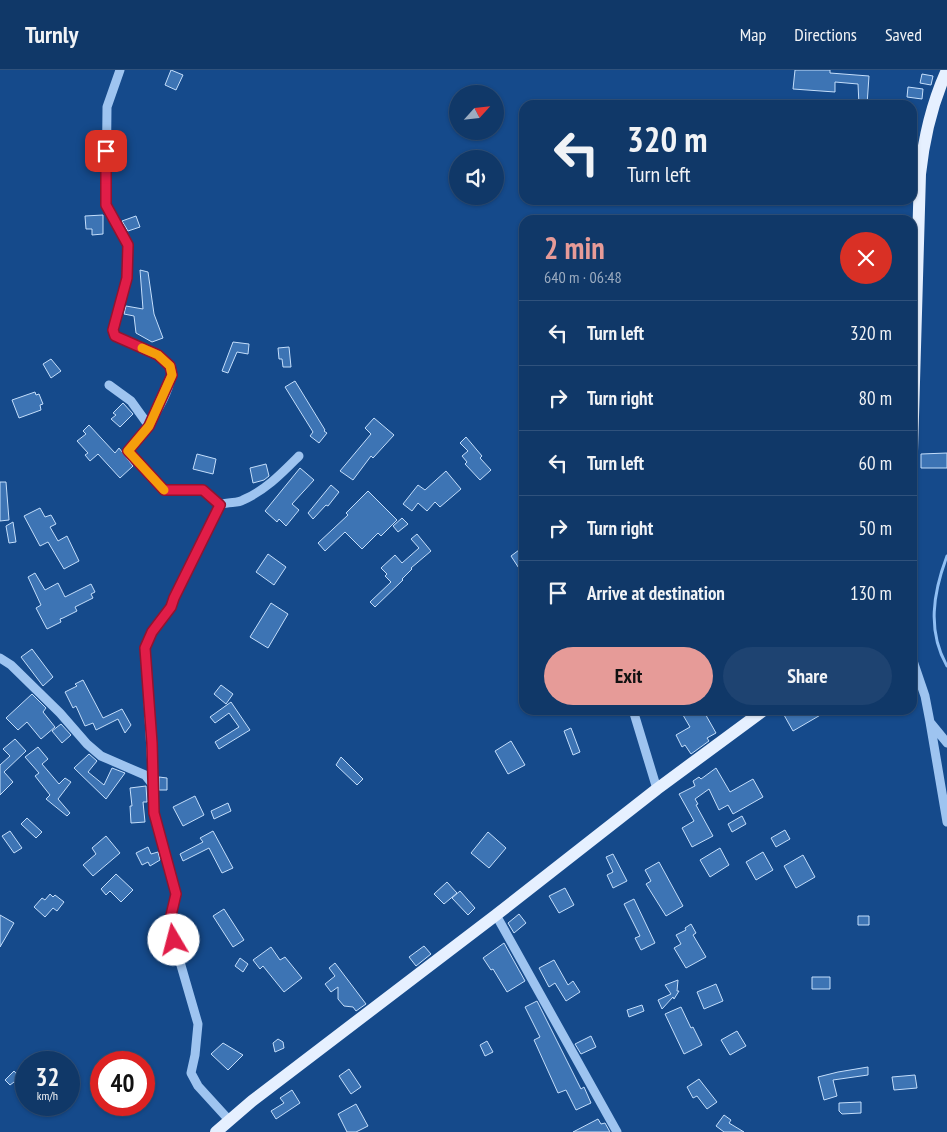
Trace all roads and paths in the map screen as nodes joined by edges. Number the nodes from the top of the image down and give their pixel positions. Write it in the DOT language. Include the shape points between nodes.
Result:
graph roads {
  1 [pos="120,70"];
  2 [pos="947,70"];
  3 [pos="917,278"];
  4 [pos="109,385"];
  5 [pos="149,426"];
  6 [pos="299,456"];
  7 [pos="220,505"];
  8 [pos="0,658"];
  9 [pos="917,673"];
  10 [pos="917,683"];
  11 [pos="925,696"];
  12 [pos="635,715"];
  13 [pos="757,715"];
  14 [pos="930,722"];
  15 [pos="947,744"];
  16 [pos="153,785"];
  17 [pos="657,789"];
  18 [pos="947,822"];
  19 [pos="496,915"];
  20 [pos="229,1120"];
  21 [pos="216,1132"];
  22 [pos="617,1132"];
  1 -- 5 [label="street" via="107,107 106,205 128,245 127,278 113,330 115,336 158,355 170,366 172,375"];
  2 -- 3 [label="main road" via="928,124 920,174"];
  4 -- 5 [label="street" via="131,401"];
  5 -- 7 [label="street" via="128,451 145,471 164,490 203,490"];
  6 -- 7 [label="street" via="268,486 241,502"];
  7 -- 16 [label="street" via="171,607 152,632 145,648"];
  8 -- 16 [label="street" via="11,665 101,756 145,776"];
  9 -- 11 [label="street"];
  10 -- 11 [label="street"];
  11 -- 14 [label="street"];
  12 -- 17 [label="street"];
  13 -- 17 [label="main road"];
  14 -- 15 [label="street"];
  14 -- 18 [label="street"];
  16 -- 20 [label="street" via="154,813 176,894 169,924 198,1024 190,1073"];
  17 -- 19 [label="main road"];
  19 -- 20 [label="main road"];
  19 -- 22 [label="street"];
  20 -- 21 [label="main road"];
}
